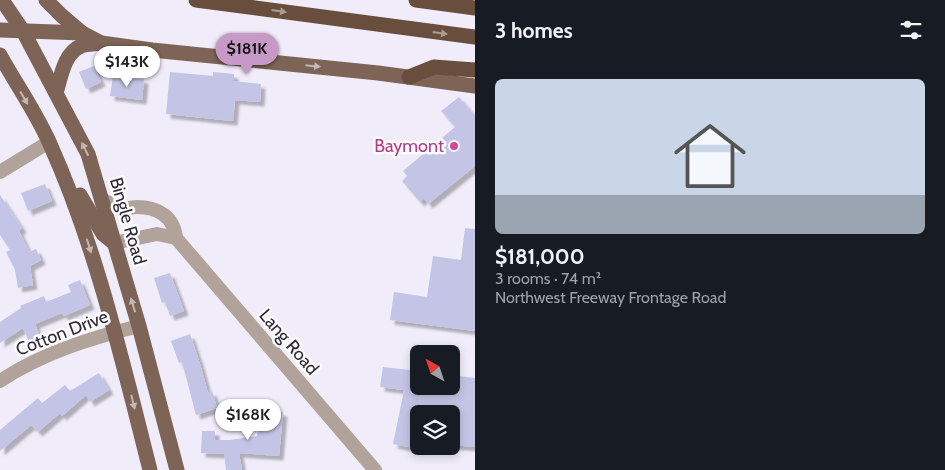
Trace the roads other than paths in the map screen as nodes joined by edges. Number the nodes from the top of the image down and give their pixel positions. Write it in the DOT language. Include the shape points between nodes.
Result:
graph roads {
  1 [pos="2,0"];
  2 [pos="46,0"];
  3 [pos="196,0"];
  4 [pos="416,0"];
  5 [pos="475,8"];
  6 [pos="0,30"];
  7 [pos="23,31"];
  8 [pos="82,33"];
  9 [pos="475,37"];
  10 [pos="101,43"];
  11 [pos="0,55"];
  12 [pos="475,70"];
  13 [pos="409,77"];
  14 [pos="475,86"];
  15 [pos="56,93"];
  16 [pos="52,148"];
  17 [pos="0,172"];
  18 [pos="103,200"];
  19 [pos="176,238"];
  20 [pos="114,243"];
  21 [pos="139,326"];
  22 [pos="115,332"];
  23 [pos="0,381"];
  24 [pos="150,470"];
  25 [pos="177,470"];
  26 [pos="375,470"];
  1 -- 7 [label="main road, Bingle Road"];
  2 -- 8 [label="main road"];
  3 -- 9 [label="highway, one-way"];
  4 -- 5 [label="highway"];
  6 -- 7 [label="main road"];
  7 -- 8 [label="main road"];
  7 -- 15 [label="main road, Bingle Road"];
  8 -- 10 [label="main road"];
  10 -- 13 [label="main road, one-way"];
  10 -- 15 [label="main road" via="80,46 65,61"];
  11 -- 16 [label="main road, one-way"];
  12 -- 13 [label="highway" via="434,67"];
  13 -- 14 [label="main road"];
  18 -- 15 [label="main road, Bingle Road, one-way" via="88,154"];
  16 -- 17 [label="street"];
  16 -- 20 [label="main road" via="102,234"];
  16 -- 22 [label="main road, one-way" via="82,220"];
  18 -- 19 [label="street, Lang Road" via="122,208 156,210 175,228"];
  18 -- 20 [label="main road, Bingle Road"];
  19 -- 20 [label="street" via="157,234"];
  19 -- 26 [label="street, Lang Road"];
  21 -- 20 [label="main road, Bingle Road, one-way"];
  21 -- 22 [label="street, Cotton Drive"];
  21 -- 25 [label="main road, Bingle Road"];
  22 -- 23 [label="street, Cotton Drive" via="96,336 38,359"];
  22 -- 24 [label="main road, one-way"];
}
